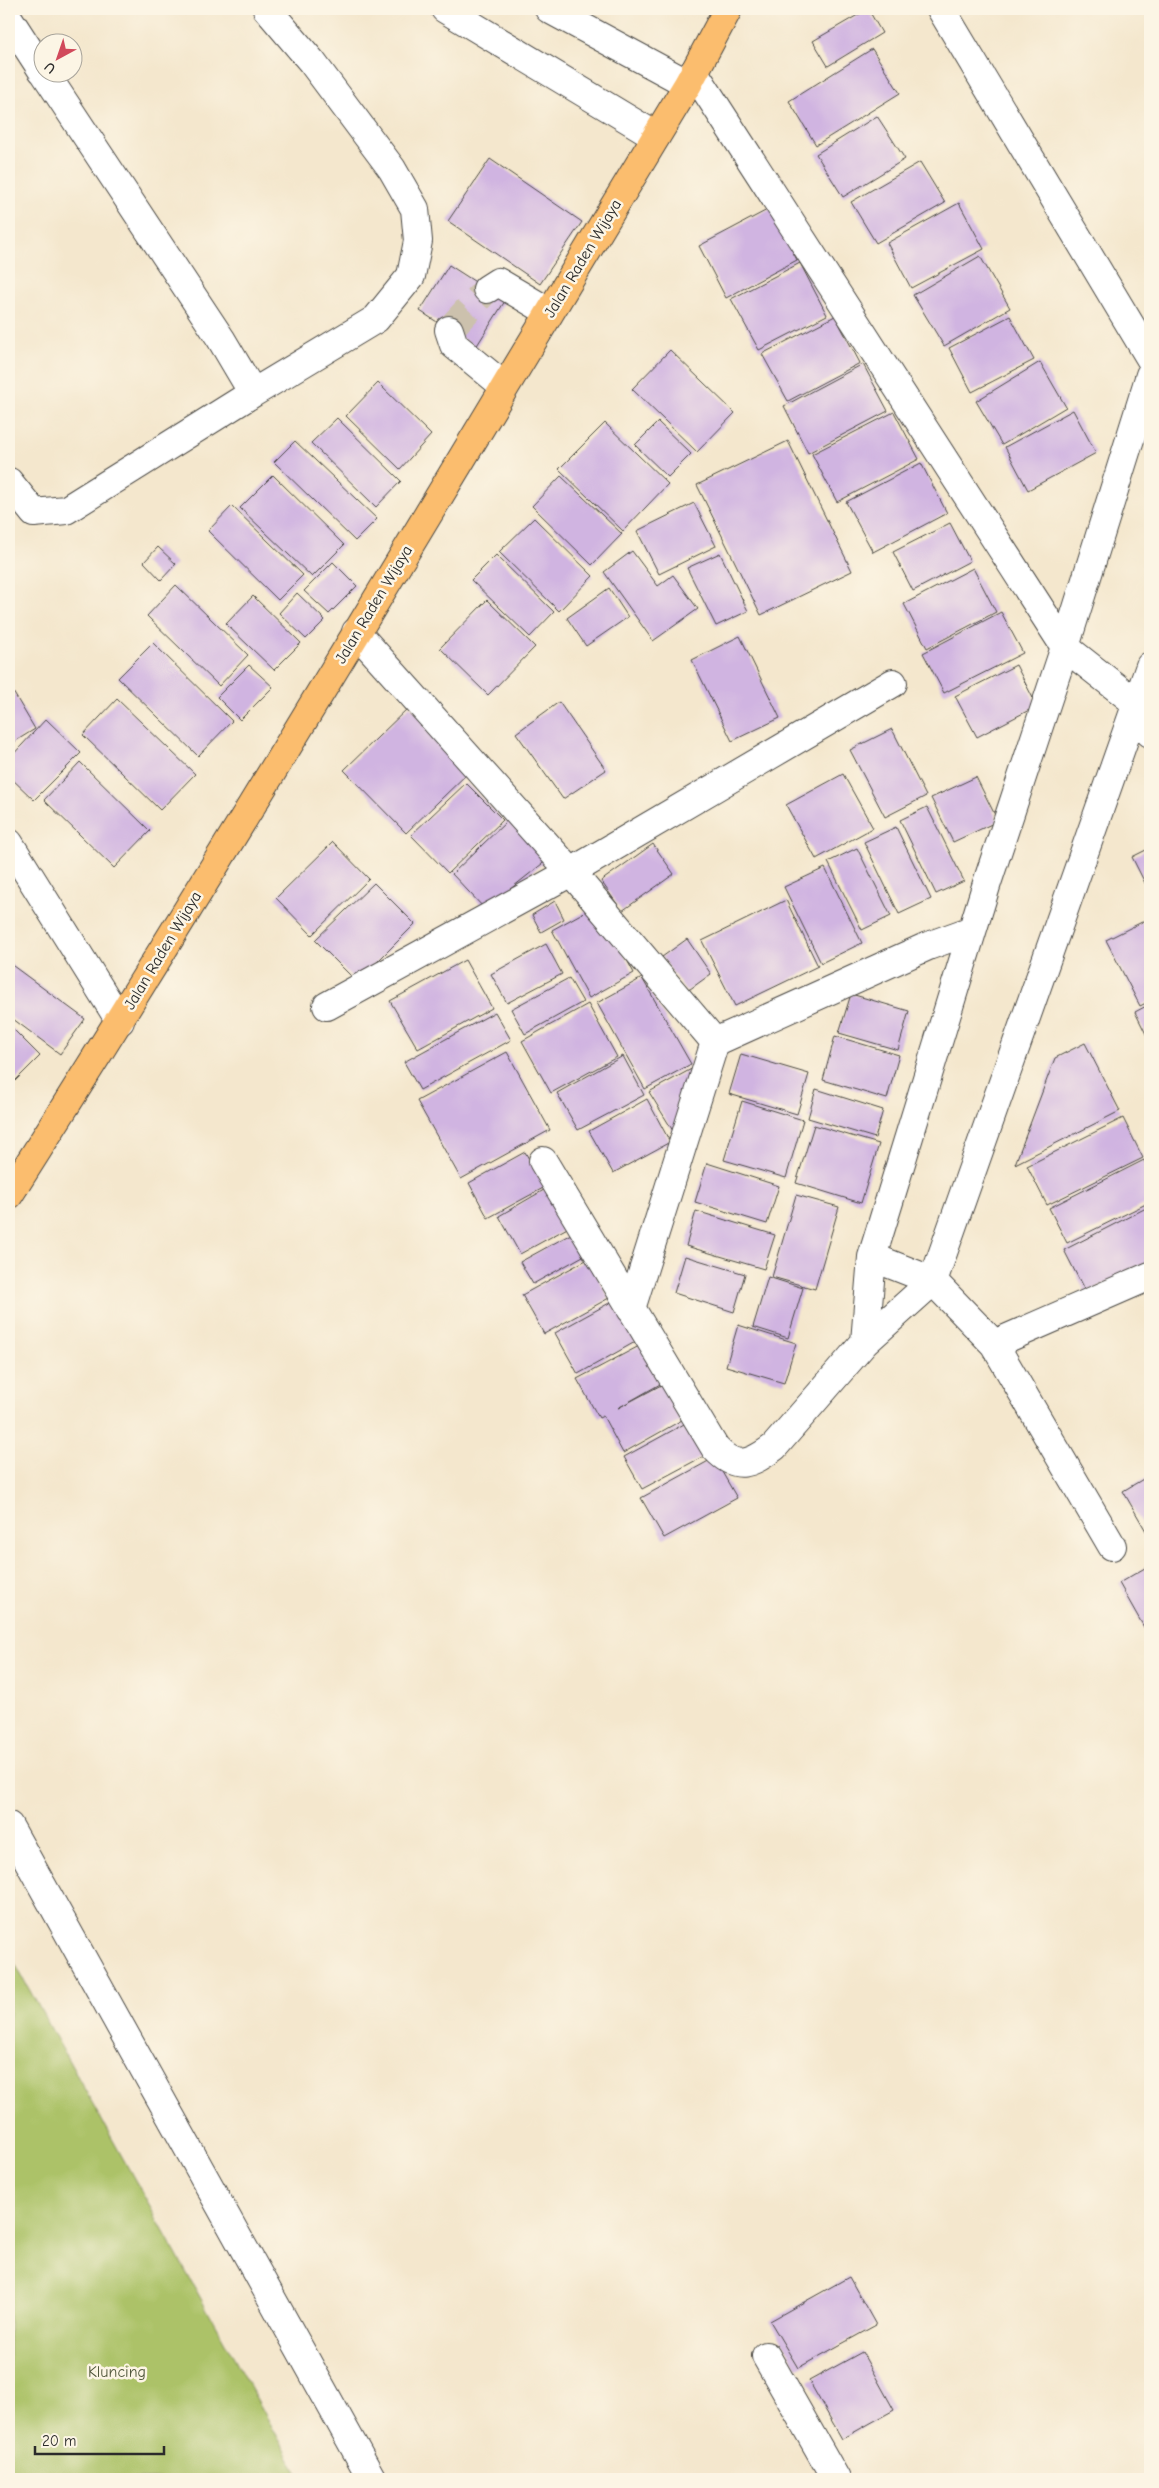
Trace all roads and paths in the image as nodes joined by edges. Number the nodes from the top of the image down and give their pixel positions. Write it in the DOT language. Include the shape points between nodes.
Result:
graph roads {
  1 [pos="267,9"];
  2 [pos="445,9"];
  3 [pos="549,9"];
  4 [pos="728,9"];
  5 [pos="941,9"];
  6 [pos="9,19"];
  7 [pos="32,54"];
  8 [pos="691,78"];
  9 [pos="50,82"];
  10 [pos="656,136"];
  11 [pos="487,289"];
  12 [pos="549,312"];
  13 [pos="449,330"];
  14 [pos="1150,358"];
  15 [pos="1150,375"];
  16 [pos="504,386"];
  17 [pos="253,393"];
  18 [pos="9,482"];
  19 [pos="356,632"];
  20 [pos="1065,647"];
  21 [pos="1150,666"];
  22 [pos="893,683"];
  23 [pos="1136,703"];
  24 [pos="1150,733"];
  25 [pos="9,843"];
  26 [pos="571,872"];
  27 [pos="972,930"];
  28 [pos="327,1006"];
  29 [pos="120,1021"];
  30 [pos="715,1042"];
  31 [pos="543,1161"];
  32 [pos="9,1195"];
  33 [pos="872,1257"];
  34 [pos="1150,1276"];
  35 [pos="933,1281"];
  36 [pos="631,1309"];
  37 [pos="865,1342"];
  38 [pos="994,1344"];
  39 [pos="1112,1546"];
  40 [pos="9,1826"];
  41 [pos="766,2356"];
  42 [pos="372,2479"];
  43 [pos="836,2479"];
  1 -- 17 [label="street" via="312,62 392,169 415,209 418,241 411,276 376,319"];
  2 -- 10 [label="street"];
  3 -- 8 [label="street"];
  4 -- 8 [label="highway, Jalan Raden Wijaya"];
  5 -- 14 [label="street"];
  6 -- 7 [label="street"];
  8 -- 10 [label="highway, Jalan Raden Wijaya"];
  8 -- 20 [label="street"];
  9 -- 17 [label="street" via="221,339"];
  10 -- 12 [label="highway, Jalan Raden Wijaya"];
  11 -- 12 [label="street" via="498,282"];
  12 -- 16 [label="highway, Jalan Raden Wijaya"];
  13 -- 16 [label="street" via="454,345"];
  15 -- 20 [label="street"];
  16 -- 19 [label="highway, Jalan Raden Wijaya"];
  17 -- 18 [label="street" via="66,510 34,513"];
  19 -- 26 [label="street"];
  19 -- 29 [label="highway, Jalan Raden Wijaya"];
  20 -- 23 [label="street"];
  20 -- 27 [label="street"];
  21 -- 23 [label="street"];
  22 -- 26 [label="street"];
  23 -- 24 [label="street"];
  23 -- 35 [label="street"];
  25 -- 29 [label="street"];
  26 -- 28 [label="street"];
  26 -- 30 [label="street"];
  27 -- 30 [label="street" via="928,946"];
  27 -- 33 [label="street"];
  29 -- 32 [label="highway, Jalan Raden Wijaya"];
  30 -- 36 [label="street"];
  31 -- 36 [label="street"];
  33 -- 35 [label="street"];
  33 -- 37 [label="street"];
  34 -- 38 [label="street"];
  35 -- 37 [label="street"];
  35 -- 38 [label="street"];
  36 -- 37 [label="street" via="715,1448 725,1458 742,1464 758,1459 774,1448"];
  38 -- 39 [label="street"];
  40 -- 42 [label="street"];
  41 -- 43 [label="street"];
}
